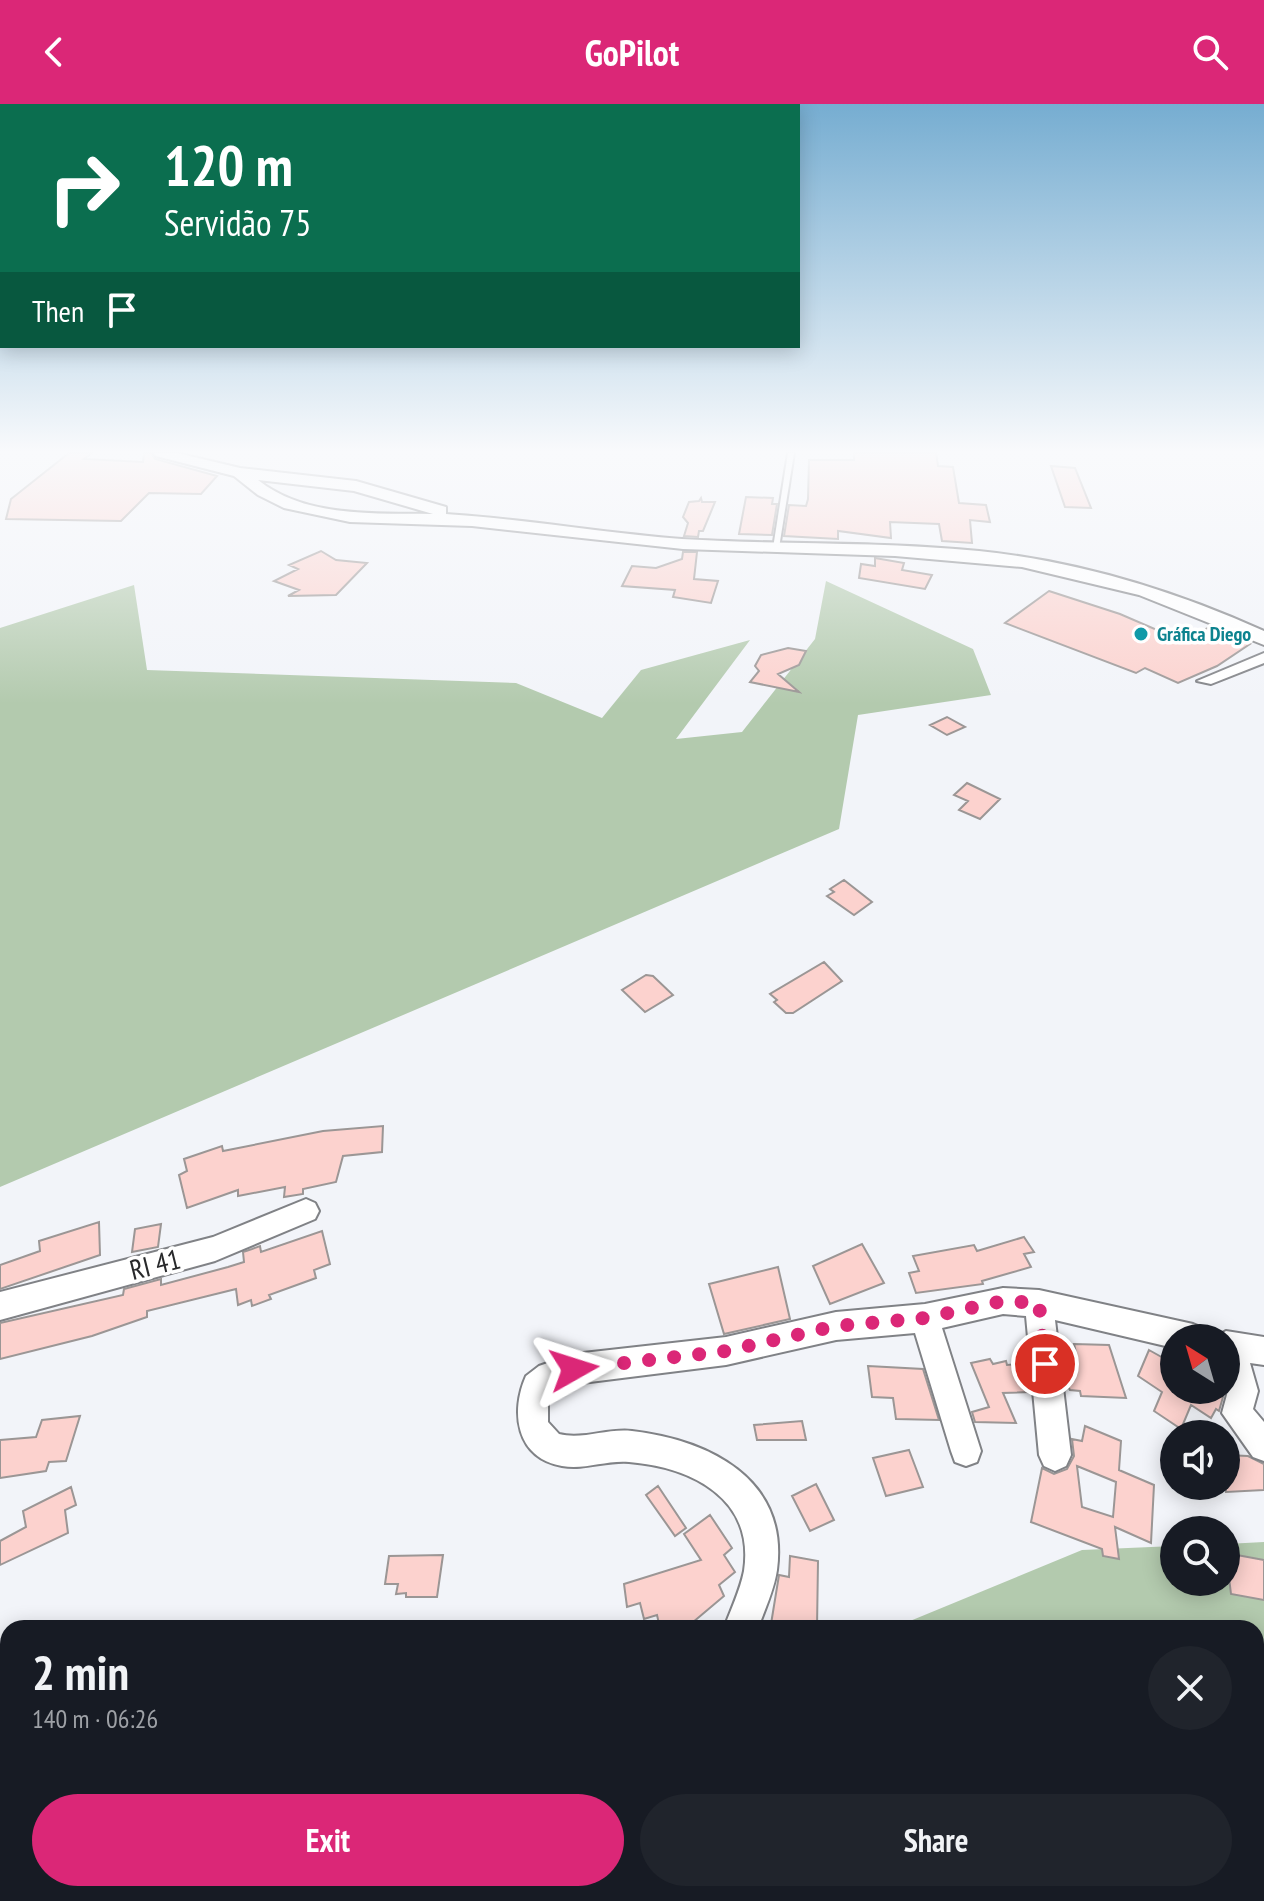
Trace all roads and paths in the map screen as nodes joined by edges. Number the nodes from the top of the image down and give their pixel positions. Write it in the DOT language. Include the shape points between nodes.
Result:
graph roads {
  1 [pos="611,537"];
  2 [pos="778,537"];
  3 [pos="776,548"];
  4 [pos="1264,639"];
  5 [pos="1264,658"];
  6 [pos="1205,681"];
  7 [pos="306,1211"];
  8 [pos="1039,1303"];
  9 [pos="0,1306"];
  10 [pos="925,1318"];
  11 [pos="1160,1330"];
  12 [pos="1240,1348"];
  13 [pos="1264,1351"];
  14 [pos="1240,1382"];
  15 [pos="1240,1402"];
  16 [pos="1239,1404"];
  17 [pos="1264,1446"];
  18 [pos="966,1451"];
  19 [pos="1055,1455"];
  20 [pos="744,1620"];
  1 -- 3 [label="main road"];
  2 -- 3 [label="lane"];
  3 -- 4 [label="main road" via="941,554 1051,567 1174,600"];
  5 -- 6 [label="street"];
  7 -- 9 [label="street, RI 41" via="215,1249"];
  8 -- 10 [label="street" via="1003,1301"];
  8 -- 11 [label="street"];
  8 -- 19 [label="street"];
  10 -- 18 [label="street"];
  10 -- 20 [label="street" via="836,1326 726,1351 574,1369 536,1386 530,1413 535,1429 553,1448 571,1452 626,1446 668,1453 716,1467 742,1491 760,1528 761,1567"];
  12 -- 13 [label="street"];
  14 -- 15 [label="street"];
  16 -- 17 [label="street" via="1237,1413"];
}
